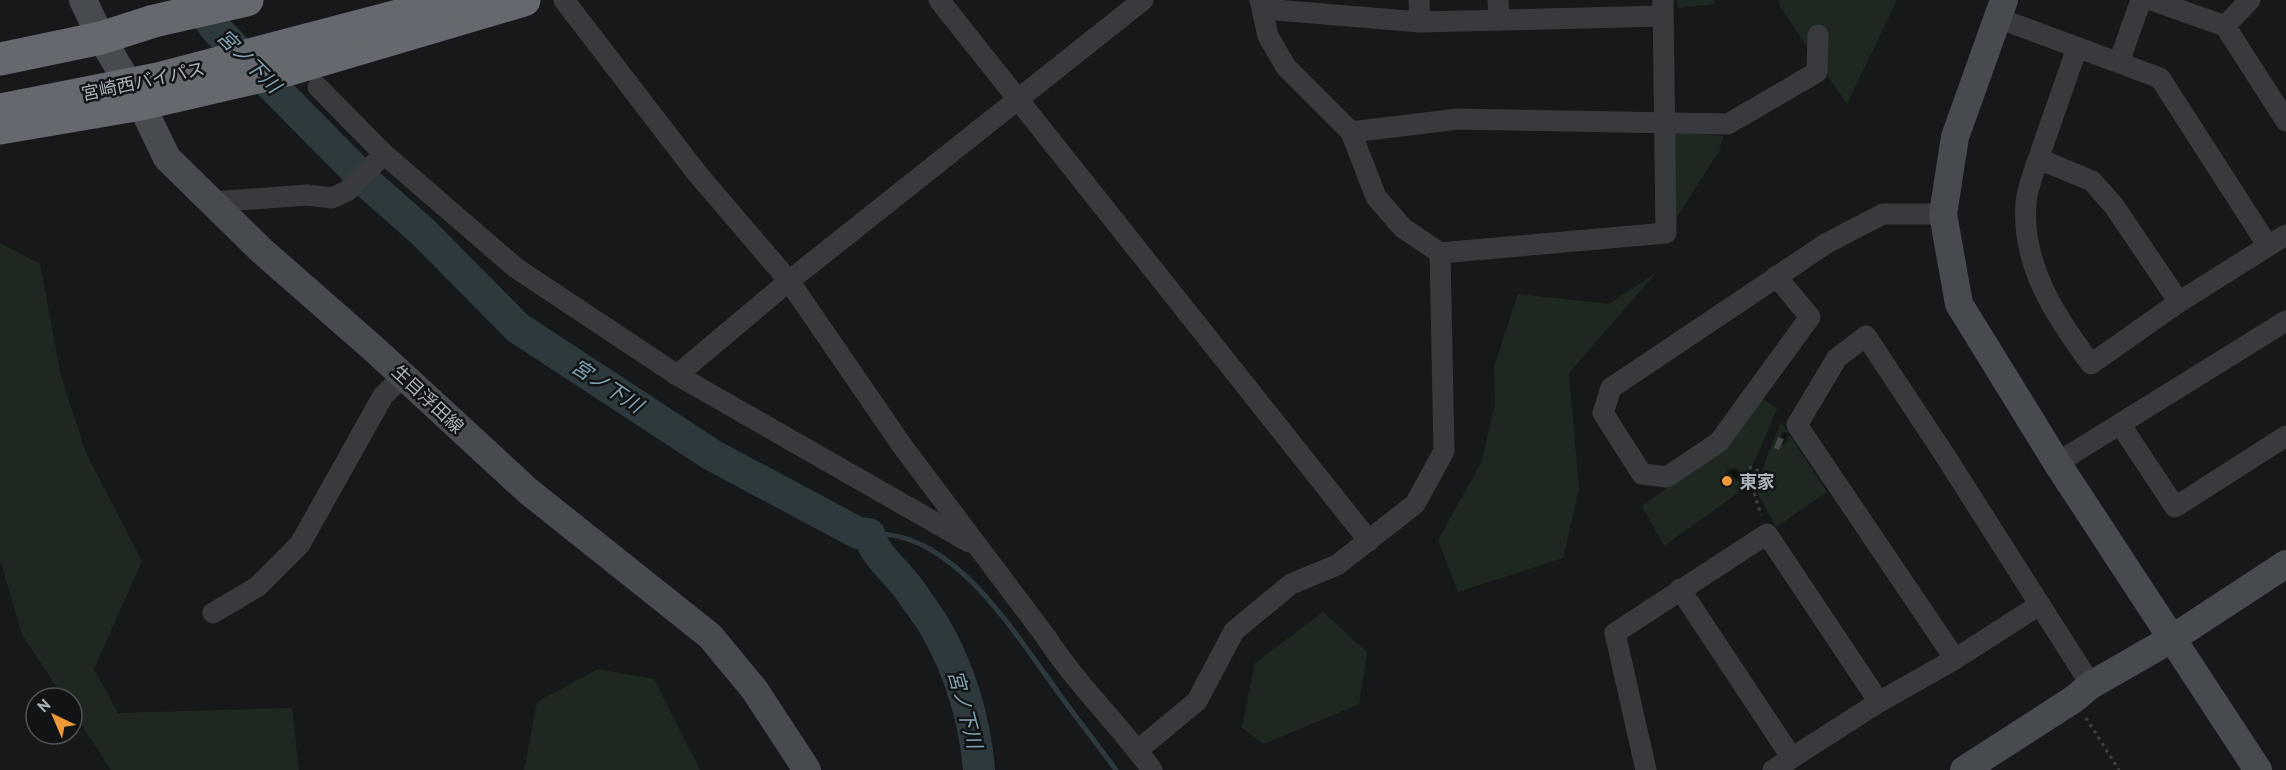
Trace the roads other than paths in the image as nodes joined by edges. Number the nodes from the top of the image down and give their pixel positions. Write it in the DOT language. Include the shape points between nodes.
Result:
graph roads {
  1 [pos="82,0"];
  2 [pos="419,0"];
  3 [pos="459,0"];
  4 [pos="524,0"];
  5 [pos="564,0"];
  6 [pos="939,0"];
  7 [pos="1143,0"];
  8 [pos="1419,0"];
  9 [pos="2141,0"];
  10 [pos="2152,0"];
  11 [pos="2250,0"];
  12 [pos="238,2"];
  13 [pos="1262,5"];
  14 [pos="1663,8"];
  15 [pos="2001,9"];
  16 [pos="1498,10"];
  17 [pos="1420,22"];
  18 [pos="2224,27"];
  19 [pos="1818,35"];
  20 [pos="101,38"];
  21 [pos="2077,48"];
  22 [pos="4,51"];
  23 [pos="2119,62"];
  24 [pos="318,87"];
  25 [pos="0,98"];
  26 [pos="1017,100"];
  27 [pos="141,104"];
  28 [pos="0,110"];
  29 [pos="2286,121"];
  30 [pos="1665,122"];
  31 [pos="0,128"];
  32 [pos="1351,132"];
  33 [pos="2039,159"];
  34 [pos="378,160"];
  35 [pos="212,202"];
  36 [pos="1943,214"];
  37 [pos="2277,240"];
  38 [pos="1440,253"];
  39 [pos="1776,276"];
  40 [pos="789,281"];
  41 [pos="2179,302"];
  42 [pos="2286,321"];
  43 [pos="677,375"];
  44 [pos="403,376"];
  45 [pos="2120,424"];
  46 [pos="2286,436"];
  47 [pos="2057,463"];
  48 [pos="1369,541"];
  49 [pos="980,548"];
  50 [pos="2286,564"];
  51 [pos="1680,589"];
  52 [pos="2039,605"];
  53 [pos="213,613"];
  54 [pos="2173,638"];
  55 [pos="1954,659"];
  56 [pos="2083,692"];
  57 [pos="1879,702"];
  58 [pos="1138,750"];
  59 [pos="1792,758"];
  60 [pos="807,770"];
  61 [pos="1152,770"];
  62 [pos="1646,770"];
  63 [pos="1773,770"];
  64 [pos="1964,770"];
  65 [pos="2258,770"];
  1 -- 20 [label="street, 生目浮田線"];
  2 -- 25 [label="highway, 宮崎西バイパス" via="156,67"];
  3 -- 28 [label="highway, 宮崎西バイパス, bridge" via="169,77"];
  4 -- 27 [label="highway" via="287,70"];
  5 -- 40 [label="street" via="696,172"];
  6 -- 26 [label="street"];
  7 -- 26 [label="street"];
  8 -- 17 [label="street"];
  9 -- 23 [label="street"];
  10 -- 18 [label="street"];
  11 -- 18 [label="street"];
  12 -- 20 [label="highway"];
  13 -- 17 [label="street"];
  13 -- 32 [label="street" via="1268,36 1286,67"];
  14 -- 16 [label="street"];
  14 -- 30 [label="street"];
  15 -- 21 [label="street"];
  15 -- 36 [label="street" via="1955,137"];
  16 -- 17 [label="street"];
  18 -- 29 [label="street"];
  19 -- 30 [label="street" via="1817,72 1728,124"];
  20 -- 22 [label="highway"];
  20 -- 27 [label="street, 生目浮田線"];
  21 -- 23 [label="street"];
  21 -- 33 [label="street"];
  23 -- 37 [label="street" via="2160,78"];
  24 -- 34 [label="street"];
  26 -- 40 [label="street"];
  26 -- 48 [label="street"];
  27 -- 31 [label="highway"];
  27 -- 35 [label="street, 生目浮田線" via="167,158"];
  30 -- 32 [label="street" via="1458,119"];
  30 -- 38 [label="street" via="1666,233"];
  32 -- 38 [label="street" via="1376,197 1403,228"];
  33 -- 41 [label="street" via="2092,181 2114,206"];
  33 -- 41 [label="street" via="2026,201 2025,229 2034,267 2060,321 2091,364"];
  34 -- 35 [label="street" via="347,191 332,198 307,195"];
  34 -- 43 [label="street" via="516,268"];
  35 -- 44 [label="street, 生目浮田線"];
  36 -- 39 [label="street" via="1883,214"];
  36 -- 47 [label="street" via="1959,304"];
  37 -- 41 [label="street"];
  38 -- 48 [label="street" via="1444,451 1415,504"];
  39 -- 39 [label="street" via="1611,388 1603,413 1642,474 1667,477 1719,442 1810,317"];
  40 -- 43 [label="street"];
  40 -- 49 [label="street" via="903,447"];
  42 -- 45 [label="street"];
  43 -- 49 [label="street"];
  44 -- 53 [label="street" via="383,396 300,544 257,587"];
  44 -- 60 [label="street, 生目浮田線" via="528,491 710,636 754,688"];
  45 -- 46 [label="street" via="2175,507"];
  45 -- 47 [label="street"];
  47 -- 54 [label="street"];
  48 -- 58 [label="street" via="1337,565 1291,585 1234,631 1197,701"];
  49 -- 58 [label="street" via="1059,657"];
  50 -- 54 [label="street"];
  51 -- 57 [label="street" via="1767,534"];
  51 -- 59 [label="street"];
  51 -- 62 [label="street" via="1615,633"];
  52 -- 55 [label="street"];
  52 -- 55 [label="street" via="1866,336 1837,357 1797,425"];
  52 -- 56 [label="street"];
  54 -- 56 [label="street"];
  54 -- 65 [label="street"];
  55 -- 57 [label="street"];
  56 -- 64 [label="street"];
  57 -- 59 [label="street"];
  58 -- 61 [label="street"];
  59 -- 63 [label="street"];
}
